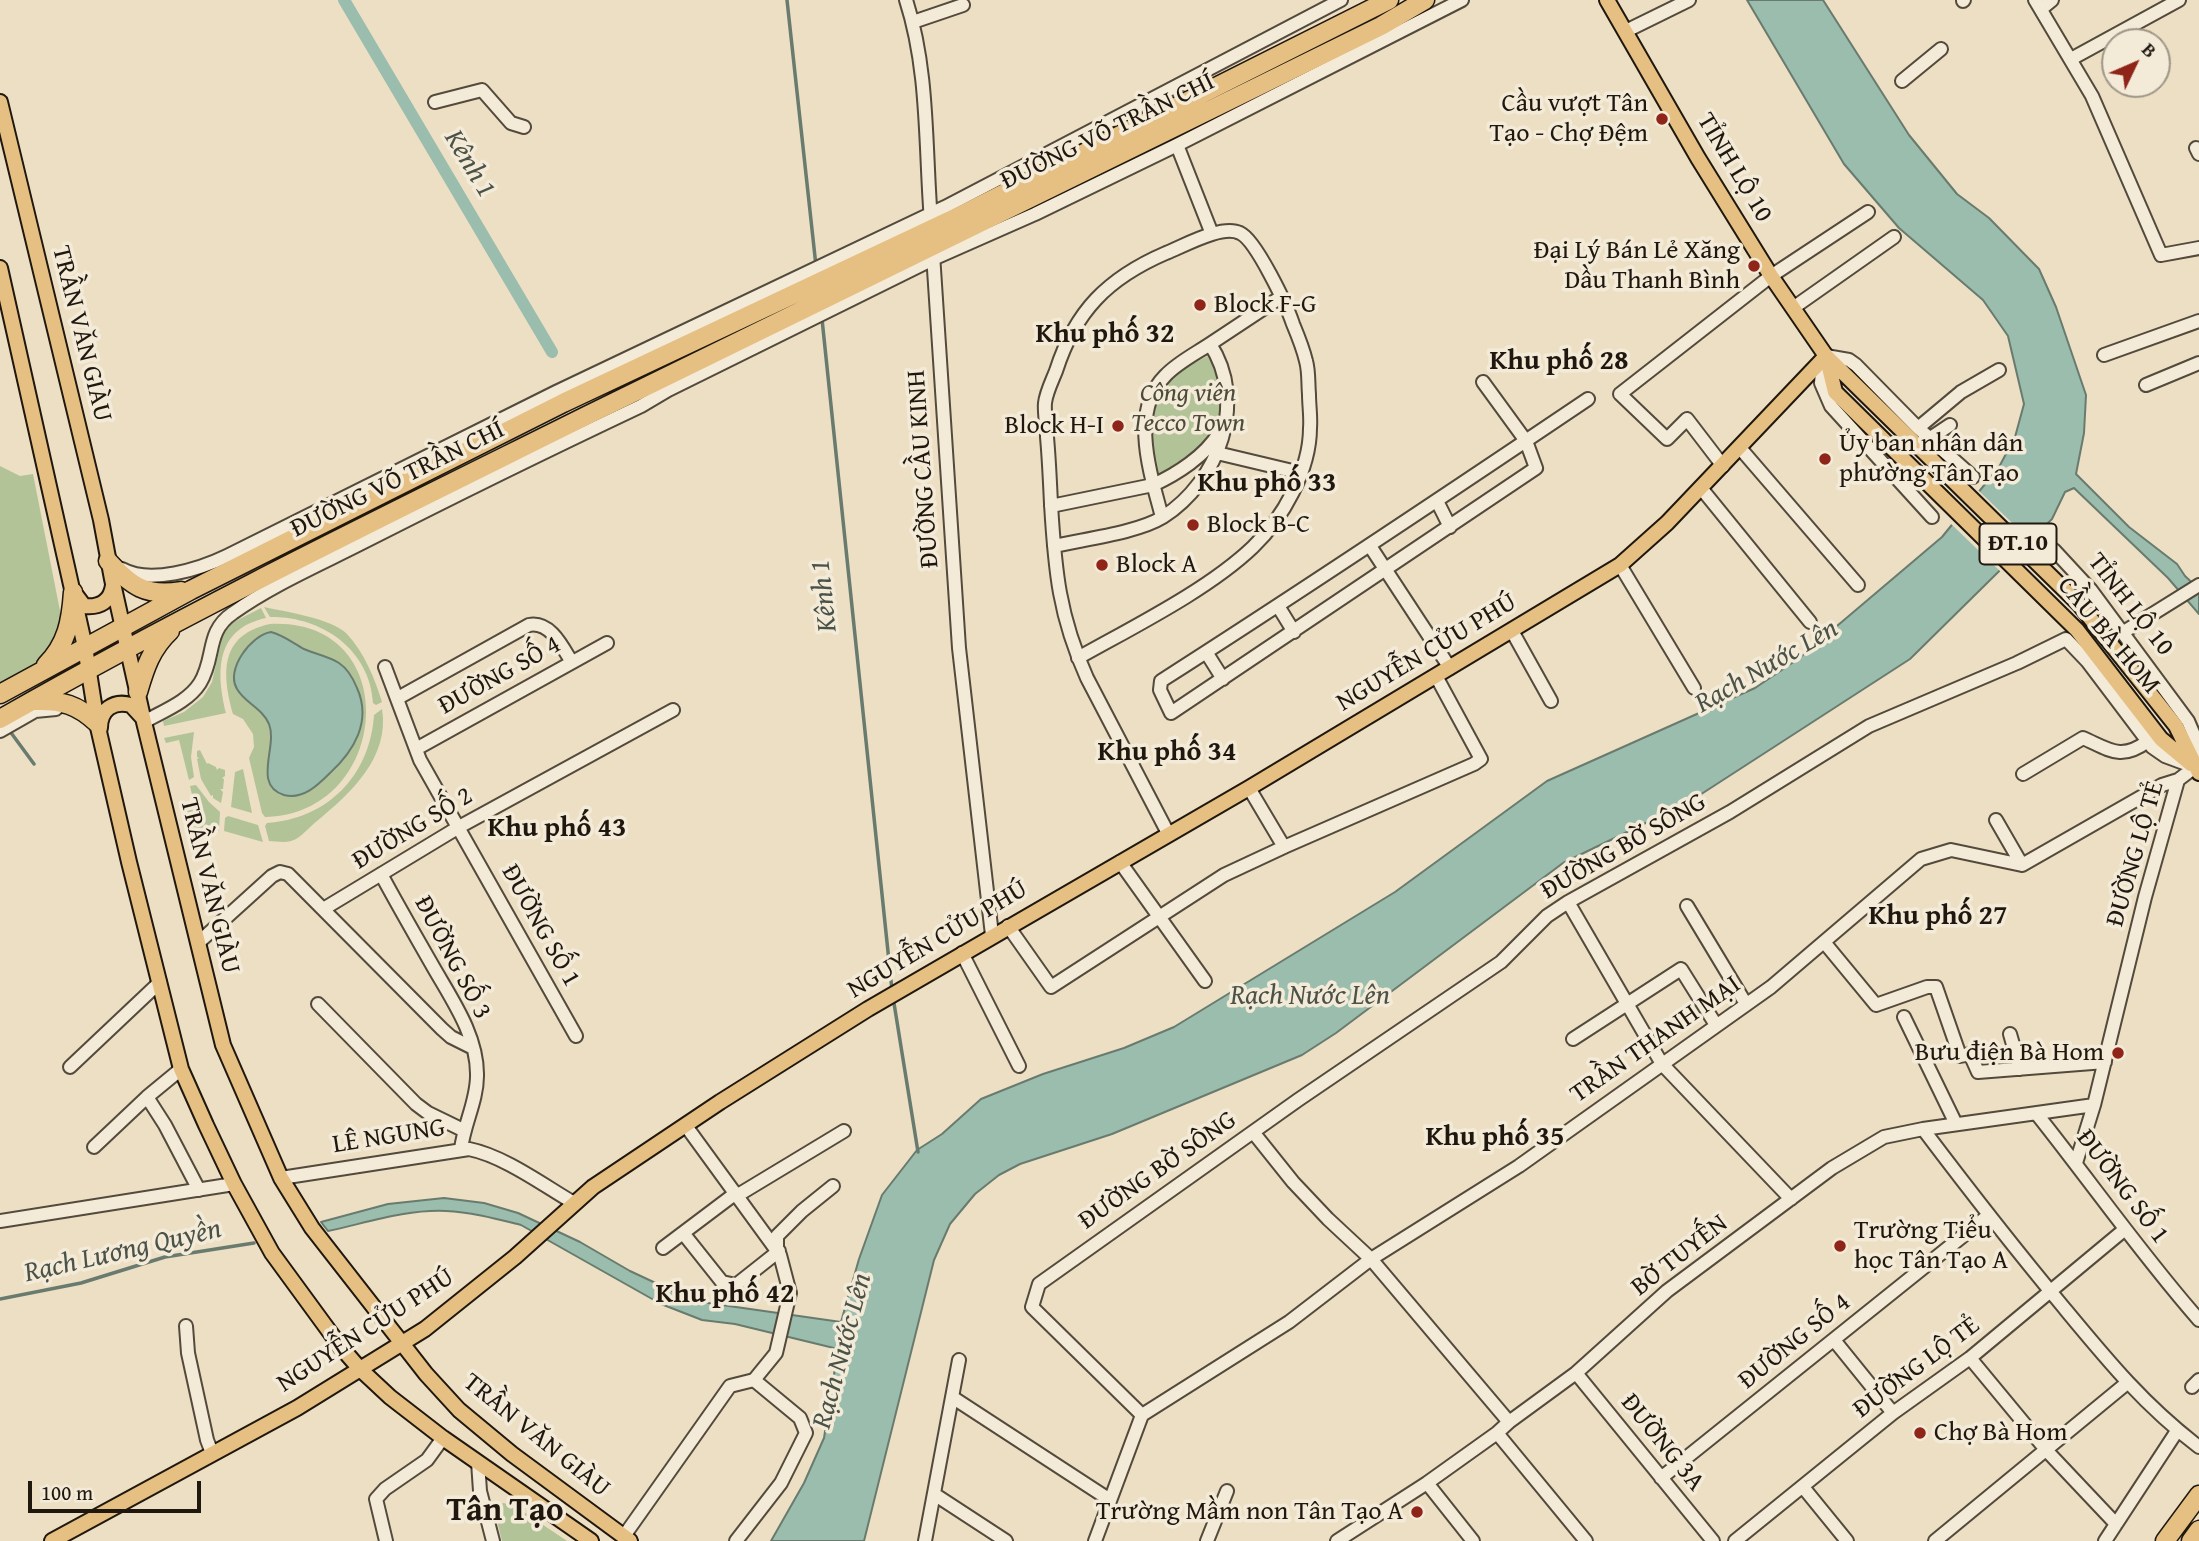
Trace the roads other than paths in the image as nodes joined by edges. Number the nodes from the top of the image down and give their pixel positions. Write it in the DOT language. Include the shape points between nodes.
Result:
graph roads {
  1 [pos="906,0"];
  2 [pos="1389,0"];
  3 [pos="1425,0"];
  4 [pos="1462,0"];
  5 [pos="1607,0"];
  6 [pos="1689,0"];
  7 [pos="2052,0"];
  8 [pos="2179,0"];
  9 [pos="1333,2"];
  10 [pos="2038,4"];
  11 [pos="963,5"];
  12 [pos="1376,18"];
  13 [pos="913,22"];
  14 [pos="1626,31"];
  15 [pos="1941,49"];
  16 [pos="2071,59"];
  17 [pos="1902,82"];
  18 [pos="0,102"];
  19 [pos="435,102"];
  20 [pos="524,127"];
  21 [pos="1177,145"];
  22 [pos="1868,212"];
  23 [pos="931,222"];
  24 [pos="1212,234"];
  25 [pos="1894,237"];
  26 [pos="2199,247"];
  27 [pos="933,254"];
  28 [pos="0,268"];
  29 [pos="848,269"];
  30 [pos="1771,276"];
  31 [pos="782,292"];
  32 [pos="1281,297"];
  33 [pos="1793,308"];
  34 [pos="797,320"];
  35 [pos="2199,321"];
  36 [pos="1210,344"];
  37 [pos="2104,355"];
  38 [pos="1826,356"];
  39 [pos="2199,363"];
  40 [pos="1999,370"];
  41 [pos="1844,375"];
  42 [pos="1483,382"];
  43 [pos="2146,385"];
  44 [pos="1835,392"];
  45 [pos="1588,399"];
  46 [pos="1226,421"];
  47 [pos="1950,425"];
  48 [pos="1918,428"];
  49 [pos="1929,439"];
  50 [pos="1526,441"];
  51 [pos="1740,448"];
  52 [pos="1217,453"];
  53 [pos="1723,466"];
  54 [pos="1301,473"];
  55 [pos="1973,477"];
  56 [pos="1153,485"];
  57 [pos="1701,488"];
  58 [pos="1437,501"];
  59 [pos="1051,506"];
  60 [pos="1162,517"];
  61 [pos="1933,517"];
  62 [pos="1450,527"];
  63 [pos="1054,546"];
  64 [pos="1370,546"];
  65 [pos="2054,550"];
  66 [pos="286,564"];
  67 [pos="1620,565"];
  68 [pos="110,570"];
  69 [pos="1386,570"];
  70 [pos="302,574"];
  71 [pos="1858,585"];
  72 [pos="2199,585"];
  73 [pos="73,589"];
  74 [pos="191,590"];
  75 [pos="1278,606"];
  76 [pos="186,617"];
  77 [pos="1810,622"];
  78 [pos="124,626"];
  79 [pos="1512,631"];
  80 [pos="1294,632"];
  81 [pos="2122,634"];
  82 [pos="607,643"];
  83 [pos="85,646"];
  84 [pos="129,647"];
  85 [pos="1206,652"];
  86 [pos="1078,658"];
  87 [pos="571,661"];
  88 [pos="385,667"];
  89 [pos="1450,668"];
  90 [pos="89,670"];
  91 [pos="1436,676"];
  92 [pos="1223,679"];
  93 [pos="14,686"];
  94 [pos="1694,688"];
  95 [pos="138,692"];
  96 [pos="396,692"];
  97 [pos="1551,701"];
  98 [pos="30,703"];
  99 [pos="673,710"];
  100 [pos="7,721"];
  101 [pos="144,722"];
  102 [pos="99,727"];
  103 [pos="0,731"];
  104 [pos="2154,740"];
  105 [pos="416,749"];
  106 [pos="2197,770"];
  107 [pos="2023,774"];
  108 [pos="2178,780"];
  109 [pos="1249,788"];
  110 [pos="1996,820"];
  111 [pos="459,827"];
  112 [pos="1168,835"];
  113 [pos="1284,847"];
  114 [pos="1120,862"];
  115 [pos="2022,865"];
  116 [pos="381,874"];
  117 [pos="1568,902"];
  118 [pos="1687,906"];
  119 [pos="325,908"];
  120 [pos="1160,918"];
  121 [pos="1008,926"];
  122 [pos="992,935"];
  123 [pos="1824,942"];
  124 [pos="198,943"];
  125 [pos="962,953"];
  126 [pos="1205,981"];
  127 [pos="160,982"];
  128 [pos="1627,1003"];
  129 [pos="318,1004"];
  130 [pos="1746,1004"];
  131 [pos="1904,1017"];
  132 [pos="1716,1026"];
  133 [pos="2010,1034"];
  134 [pos="576,1036"];
  135 [pos="1573,1039"];
  136 [pos="473,1048"];
  137 [pos="2105,1062"];
  138 [pos="1662,1064"];
  139 [pos="1019,1066"];
  140 [pos="71,1067"];
  141 [pos="181,1069"];
  142 [pos="2020,1069"];
  143 [pos="146,1097"];
  144 [pos="2094,1105"];
  145 [pos="2036,1114"];
  146 [pos="1956,1124"];
  147 [pos="686,1126"];
  148 [pos="1923,1129"];
  149 [pos="463,1130"];
  150 [pos="844,1131"];
  151 [pos="1253,1132"];
  152 [pos="94,1147"];
  153 [pos="461,1149"];
  154 [pos="2076,1163"];
  155 [pos="281,1178"];
  156 [pos="234,1184"];
  157 [pos="833,1186"];
  158 [pos="199,1189"];
  159 [pos="737,1194"];
  160 [pos="1791,1199"];
  161 [pos="574,1203"];
  162 [pos="1989,1215"];
  163 [pos="0,1221"];
  164 [pos="2124,1230"];
  165 [pos="683,1233"];
  166 [pos="663,1248"];
  167 [pos="778,1249"];
  168 [pos="1371,1259"];
  169 [pos="2050,1292"];
  170 [pos="2199,1320"];
  171 [pos="186,1326"];
  172 [pos="1834,1340"];
  173 [pos="402,1343"];
  174 [pos="1970,1358"];
  175 [pos="959,1360"];
  176 [pos="360,1369"];
  177 [pos="1576,1373"];
  178 [pos="754,1380"];
  179 [pos="2127,1383"];
  180 [pos="952,1397"];
  181 [pos="1893,1413"];
  182 [pos="1142,1415"];
  183 [pos="1509,1422"];
  184 [pos="2177,1431"];
  185 [pos="1497,1433"];
  186 [pos="443,1438"];
  187 [pos="2199,1447"];
  188 [pos="2047,1451"];
  189 [pos="212,1453"];
  190 [pos="478,1462"];
  191 [pos="1661,1478"];
  192 [pos="1427,1483"];
  193 [pos="1803,1486"];
  194 [pos="1227,1491"];
  195 [pos="934,1493"];
  196 [pos="2199,1495"];
  197 [pos="1110,1500"];
  198 [pos="2199,1513"];
  199 [pos="2116,1524"];
  200 [pos="2199,1530"];
  201 [pos="627,1539"];
  202 [pos="52,1541"];
  203 [pos="386,1541"];
  204 [pos="492,1541"];
  205 [pos="591,1541"];
  206 [pos="736,1541"];
  207 [pos="925,1541"];
  208 [pos="1006,1541"];
  209 [pos="1095,1541"];
  210 [pos="1207,1541"];
  211 [pos="1337,1541"];
  212 [pos="1473,1541"];
  213 [pos="1586,1541"];
  214 [pos="1713,1541"];
  215 [pos="1735,1541"];
  216 [pos="1847,1541"];
  217 [pos="1935,1541"];
  218 [pos="2105,1541"];
  219 [pos="2165,1541"];
  220 [pos="2178,1541"];
  221 [pos="2191,1541"];
  1 -- 13 [label="street, ĐƯỜNG CẦU KINH"];
  2 -- 12 [label="highway"];
  3 -- 12 [label="highway"];
  4 -- 21 [label="street"];
  5 -- 14 [label="main road, TỈNH LỘ 10 / ĐT.10"];
  6 -- 14 [label="street"];
  7 -- 10 [label="street"];
  8 -- 16 [label="street"];
  9 -- 23 [label="street"];
  10 -- 16 [label="street"];
  11 -- 13 [label="street"];
  12 -- 23 [label="highway, ĐƯỜNG VÕ TRẦN CHÍ"];
  12 -- 27 [label="highway, ĐƯỜNG VÕ TRẦN CHÍ"];
  13 -- 23 [label="street, ĐƯỜNG CẦU KINH" via="921,67"];
  14 -- 30 [label="main road, TỈNH LỘ 10 / ĐT.10"];
  15 -- 17 [label="street"];
  16 -- 26 [label="street" via="2092,96 2161,255"];
  18 -- 68 [label="main road, TRẦN VĂN GIÀU"];
  19 -- 20 [label="street" via="482,90 511,123"];
  21 -- 24 [label="street"];
  21 -- 27 [label="street" via="1035,214"];
  22 -- 30 [label="street"];
  23 -- 27 [label="street, ĐƯỜNG CẦU KINH"];
  23 -- 29 [label="highway, ĐƯỜNG VÕ TRẦN CHÍ"];
  24 -- 32 [label="street" via="1229,230 1251,241"];
  24 -- 59 [label="street" via="1135,269 1095,298 1082,316 1045,402"];
  25 -- 33 [label="street"];
  27 -- 29 [label="highway, ĐƯỜNG VÕ TRẦN CHÍ"];
  27 -- 34 [label="street" via="844,303"];
  27 -- 122 [label="street, ĐƯỜNG CẦU KINH" via="959,648"];
  28 -- 73 [label="main road, TRẦN VĂN GIÀU"];
  29 -- 31 [label="highway, ĐƯỜNG VÕ TRẦN CHÍ"];
  29 -- 34 [label="highway, ĐƯỜNG VÕ TRẦN CHÍ"];
  30 -- 33 [label="main road, TỈNH LỘ 10 / ĐT.10"];
  30 -- 53 [label="street" via="1620,394 1667,439 1687,419"];
  31 -- 68 [label="street" via="556,392 201,568 146,575"];
  31 -- 74 [label="highway, ĐƯỜNG VÕ TRẦN CHÍ"];
  32 -- 36 [label="street"];
  32 -- 54 [label="street" via="1307,362 1311,429"];
  33 -- 38 [label="main road, TỈNH LỘ 10 / ĐT.10"];
  34 -- 66 [label="highway, ĐƯỜNG VÕ TRẦN CHÍ"];
  34 -- 70 [label="street" via="641,406"];
  35 -- 37 [label="street"];
  36 -- 46 [label="street" via="1226,380"];
  36 -- 56 [label="street" via="1164,376 1154,391 1144,443"];
  38 -- 41 [label="main road, TỈNH LỘ 10 / ĐT.10"];
  38 -- 44 [label="main road, TỈNH LỘ 10 / ĐT.10"];
  38 -- 48 [label="street" via="1856,365"];
  38 -- 51 [label="main road, NGUYỄN CỬU PHÚ"];
  38 -- 61 [label="street" via="1821,383 1831,406"];
  39 -- 43 [label="street"];
  40 -- 48 [label="street" via="1961,391"];
  41 -- 106 [label="main road, CẦU BÀ HOM / ĐT.10" via="2079,604 2176,726"];
  42 -- 50 [label="street"];
  44 -- 104 [label="main road, CẦU BÀ HOM / ĐT.10" via="2077,630"];
  45 -- 50 [label="street"];
  46 -- 52 [label="street"];
  46 -- 56 [label="street" via="1214,442"];
  47 -- 49 [label="street"];
  48 -- 49 [label="street"];
  49 -- 55 [label="street"];
  50 -- 58 [label="street"];
  50 -- 62 [label="street" via="1536,468"];
  51 -- 53 [label="main road, NGUYỄN CỬU PHÚ"];
  51 -- 71 [label="street"];
  52 -- 54 [label="street"];
  52 -- 60 [label="street" via="1192,493"];
  53 -- 57 [label="main road, NGUYỄN CỬU PHÚ"];
  54 -- 86 [label="street" via="1268,530 1243,556"];
  56 -- 59 [label="street"];
  56 -- 60 [label="street"];
  57 -- 67 [label="main road, NGUYỄN CỬU PHÚ"];
  57 -- 77 [label="street"];
  58 -- 62 [label="street"];
  58 -- 64 [label="street"];
  59 -- 63 [label="street"];
  60 -- 63 [label="street"];
  62 -- 69 [label="street"];
  63 -- 86 [label="street" via="1064,616"];
  64 -- 69 [label="street"];
  64 -- 75 [label="street"];
  65 -- 81 [label="street, TỈNH LỘ 10 / ĐT.10" via="2086,583"];
  66 -- 70 [label="street"];
  66 -- 76 [label="highway, ĐƯỜNG VÕ TRẦN CHÍ"];
  67 -- 79 [label="main road, NGUYỄN CỬU PHÚ"];
  67 -- 94 [label="street"];
  68 -- 73 [label="main road" via="112,592 104,603 85,606"];
  68 -- 74 [label="highway" via="145,591"];
  68 -- 78 [label="main road, TRẦN VĂN GIÀU"];
  69 -- 80 [label="street"];
  69 -- 89 [label="street"];
  70 -- 101 [label="street" via="222,622 193,692"];
  72 -- 81 [label="street"];
  73 -- 83 [label="main road, TRẦN VĂN GIÀU"];
  73 -- 93 [label="highway" via="71,622 57,654"];
  74 -- 78 [label="highway, ĐƯỜNG VÕ TRẦN CHÍ"];
  75 -- 80 [label="street"];
  75 -- 85 [label="street"];
  76 -- 84 [label="highway, ĐƯỜNG VÕ TRẦN CHÍ"];
  76 -- 95 [label="highway" via="153,649"];
  78 -- 83 [label="highway, ĐƯỜNG VÕ TRẦN CHÍ"];
  78 -- 84 [label="main road, TRẦN VĂN GIÀU"];
  79 -- 89 [label="main road, NGUYỄN CỬU PHÚ"];
  79 -- 97 [label="street"];
  80 -- 92 [label="street"];
  81 -- 106 [label="street, TỈNH LỘ 10 / ĐT.10" via="2188,721"];
  82 -- 87 [label="street, ĐƯỜNG SỐ 4"];
  83 -- 90 [label="main road, TRẦN VĂN GIÀU"];
  83 -- 93 [label="highway, ĐƯỜNG VÕ TRẦN CHÍ"];
  84 -- 90 [label="highway, ĐƯỜNG VÕ TRẦN CHÍ"];
  84 -- 95 [label="main road, TRẦN VĂN GIÀU"];
  85 -- 92 [label="street"];
  85 -- 92 [label="street" via="1161,681 1160,690 1171,713"];
  86 -- 112 [label="street"];
  87 -- 96 [label="street" via="544,625 529,625"];
  87 -- 105 [label="street, ĐƯỜNG SỐ 4"];
  88 -- 96 [label="street, ĐƯỜNG SỐ 1"];
  89 -- 91 [label="main road, NGUYỄN CỬU PHÚ"];
  90 -- 98 [label="highway, ĐƯỜNG VÕ TRẦN CHÍ"];
  90 -- 102 [label="main road, TRẦN VĂN GIÀU"];
  91 -- 109 [label="main road, NGUYỄN CỬU PHÚ"];
  91 -- 113 [label="street" via="1480,759"];
  95 -- 101 [label="main road, TRẦN VĂN GIÀU"];
  96 -- 105 [label="street, ĐƯỜNG SỐ 1"];
  98 -- 100 [label="highway, ĐƯỜNG VÕ TRẦN CHÍ"];
  98 -- 102 [label="highway" via="77,706"];
  99 -- 111 [label="street, ĐƯỜNG SỐ 2"];
  100 -- 102 [label="street" via="53,708"];
  100 -- 103 [label="street"];
  101 -- 102 [label="main road" via="137,709 124,703 105,711"];
  101 -- 124 [label="main road, TRẦN VĂN GIÀU"];
  102 -- 127 [label="main road, TRẦN VĂN GIÀU"];
  104 -- 106 [label="main road, ĐT.10"];
  104 -- 107 [label="street" via="2118,754 2083,738"];
  104 -- 117 [label="street, ĐƯỜNG BỜ SÔNG" via="2066,639 1870,726 1730,812"];
  105 -- 111 [label="street, ĐƯỜNG SỐ 1"];
  106 -- 108 [label="street, ĐƯỜNG LỘ TẺ"];
  108 -- 115 [label="street"];
  108 -- 137 [label="street, ĐƯỜNG LỘ TẺ"];
  109 -- 112 [label="main road, NGUYỄN CỬU PHÚ"];
  109 -- 113 [label="street"];
  110 -- 115 [label="street"];
  111 -- 116 [label="street, ĐƯỜNG SỐ 2"];
  111 -- 134 [label="street, ĐƯỜNG SỐ 1"];
  112 -- 114 [label="main road, NGUYỄN CỬU PHÚ"];
  113 -- 120 [label="street" via="1224,875"];
  114 -- 120 [label="street"];
  114 -- 121 [label="main road, NGUYỄN CỬU PHÚ"];
  115 -- 123 [label="street, TRẦN THANH MẠI" via="1951,850 1921,859"];
  116 -- 119 [label="street, ĐƯỜNG SỐ 2"];
  116 -- 136 [label="street, ĐƯỜNG SỐ 3" via="460,1014"];
  117 -- 128 [label="street"];
  117 -- 151 [label="street, ĐƯỜNG BỜ SÔNG" via="1547,916 1501,962"];
  118 -- 130 [label="street"];
  119 -- 124 [label="street" via="295,878 280,873"];
  119 -- 136 [label="street" via="442,1029"];
  120 -- 121 [label="street" via="1051,988"];
  120 -- 126 [label="street"];
  121 -- 122 [label="main road, NGUYỄN CỬU PHÚ"];
  122 -- 125 [label="main road, NGUYỄN CỬU PHÚ"];
  123 -- 130 [label="street, TRẦN THANH MẠI"];
  123 -- 142 [label="street" via="1876,1005 1937,987 1960,1056 1969,1054 1978,1072"];
  124 -- 155 [label="main road, TRẦN VĂN GIÀU" via="223,1045"];
  125 -- 139 [label="street"];
  125 -- 147 [label="main road, NGUYỄN CỬU PHÚ"];
  127 -- 140 [label="street"];
  127 -- 141 [label="main road, TRẦN VĂN GIÀU"];
  128 -- 132 [label="street" via="1681,969"];
  128 -- 135 [label="street"];
  128 -- 138 [label="street"];
  129 -- 149 [label="street" via="416,1104"];
  130 -- 132 [label="street, TRẦN THANH MẠI"];
  131 -- 146 [label="street"];
  132 -- 138 [label="street, TRẦN THANH MẠI"];
  133 -- 142 [label="street"];
  136 -- 149 [label="street, ĐƯỜNG SỐ 3" via="476,1086"];
  137 -- 142 [label="street"];
  137 -- 144 [label="street, ĐƯỜNG LỘ TẺ"];
  138 -- 160 [label="street"];
  138 -- 168 [label="street, TRẦN THANH MẠI" via="1519,1166"];
  141 -- 143 [label="street"];
  141 -- 156 [label="main road, TRẦN VĂN GIÀU"];
  143 -- 152 [label="street"];
  143 -- 158 [label="street"];
  144 -- 145 [label="street, BỜ TUYẾN"];
  144 -- 154 [label="street, ĐƯỜNG LỘ TẺ"];
  145 -- 146 [label="street, BỜ TUYẾN"];
  145 -- 154 [label="street, ĐƯỜNG SỐ 1"];
  146 -- 148 [label="street, BỜ TUYẾN"];
  147 -- 159 [label="street"];
  147 -- 161 [label="main road, NGUYỄN CỬU PHÚ"];
  148 -- 160 [label="street, BỜ TUYẾN" via="1884,1137"];
  148 -- 162 [label="street"];
  149 -- 153 [label="street, ĐƯỜNG SỐ 3"];
  150 -- 159 [label="street"];
  151 -- 168 [label="street" via="1293,1182"];
  151 -- 182 [label="street, ĐƯỜNG BỜ SÔNG" via="1039,1284 1032,1307"];
  153 -- 155 [label="street, LÊ NGUNG"];
  153 -- 161 [label="street, LÊ NGUNG" via="484,1153"];
  154 -- 164 [label="street, ĐƯỜNG SỐ 1"];
  155 -- 173 [label="main road, TRẦN VĂN GIÀU" via="312,1228"];
  156 -- 158 [label="street"];
  156 -- 176 [label="main road, TRẦN VĂN GIÀU" via="272,1253"];
  157 -- 167 [label="street" via="777,1236"];
  158 -- 163 [label="street"];
  159 -- 165 [label="street"];
  159 -- 167 [label="street"];
  160 -- 177 [label="street, BỜ TUYẾN" via="1667,1291"];
  161 -- 173 [label="main road, NGUYỄN CỬU PHÚ" via="445,1315"];
  162 -- 169 [label="street"];
  162 -- 172 [label="street, ĐƯỜNG SỐ 4"];
  164 -- 169 [label="street, ĐƯỜNG LỘ TẺ"];
  164 -- 170 [label="street, ĐƯỜNG SỐ 1"];
  165 -- 166 [label="street"];
  165 -- 167 [label="street" via="722,1282 736,1286"];
  167 -- 178 [label="street" via="790,1293 776,1353"];
  168 -- 182 [label="street, TRẦN THANH MẠI" via="1289,1322"];
  168 -- 183 [label="street"];
  169 -- 174 [label="street, ĐƯỜNG LỘ TẺ"];
  169 -- 179 [label="street"];
  171 -- 189 [label="street"];
  172 -- 181 [label="street"];
  172 -- 191 [label="street, ĐƯỜNG SỐ 4"];
  173 -- 176 [label="main road, NGUYỄN CỬU PHÚ"];
  173 -- 201 [label="main road, TRẦN VĂN GIÀU" via="459,1409"];
  174 -- 181 [label="street, ĐƯỜNG LỘ TẺ"];
  174 -- 188 [label="street"];
  175 -- 180 [label="street"];
  176 -- 186 [label="main road, TRẦN VĂN GIÀU"];
  176 -- 189 [label="main road, NGUYỄN CỬU PHÚ"];
  177 -- 183 [label="street, BỜ TUYẾN"];
  177 -- 191 [label="street, ĐƯỜNG 3A"];
  178 -- 201 [label="street" via="730,1386"];
  178 -- 206 [label="street" via="800,1418 806,1433 781,1483"];
  179 -- 184 [label="street"];
  179 -- 188 [label="street"];
  180 -- 195 [label="street"];
  180 -- 197 [label="street"];
  181 -- 193 [label="street, ĐƯỜNG LỘ TẺ"];
  182 -- 197 [label="street"];
  183 -- 185 [label="street, BỜ TUYẾN"];
  184 -- 187 [label="street"];
  184 -- 199 [label="street"];
  185 -- 192 [label="street, BỜ TUYẾN"];
  185 -- 213 [label="street"];
  186 -- 190 [label="main road, TRẦN VĂN GIÀU"];
  186 -- 203 [label="street" via="427,1460 376,1500"];
  188 -- 199 [label="street"];
  188 -- 217 [label="street"];
  189 -- 202 [label="main road, NGUYỄN CỬU PHÚ"];
  190 -- 204 [label="street"];
  190 -- 205 [label="main road, TRẦN VĂN GIÀU"];
  191 -- 214 [label="street, ĐƯỜNG 3A"];
  192 -- 211 [label="street, BỜ TUYẾN"];
  192 -- 212 [label="street"];
  193 -- 215 [label="street, ĐƯỜNG LỘ TẺ"];
  193 -- 216 [label="street"];
  194 -- 210 [label="street"];
  195 -- 207 [label="street"];
  195 -- 208 [label="street"];
  196 -- 219 [label="highway"];
  197 -- 209 [label="street"];
  198 -- 220 [label="highway"];
  199 -- 218 [label="street"];
  200 -- 221 [label="highway"];
}
